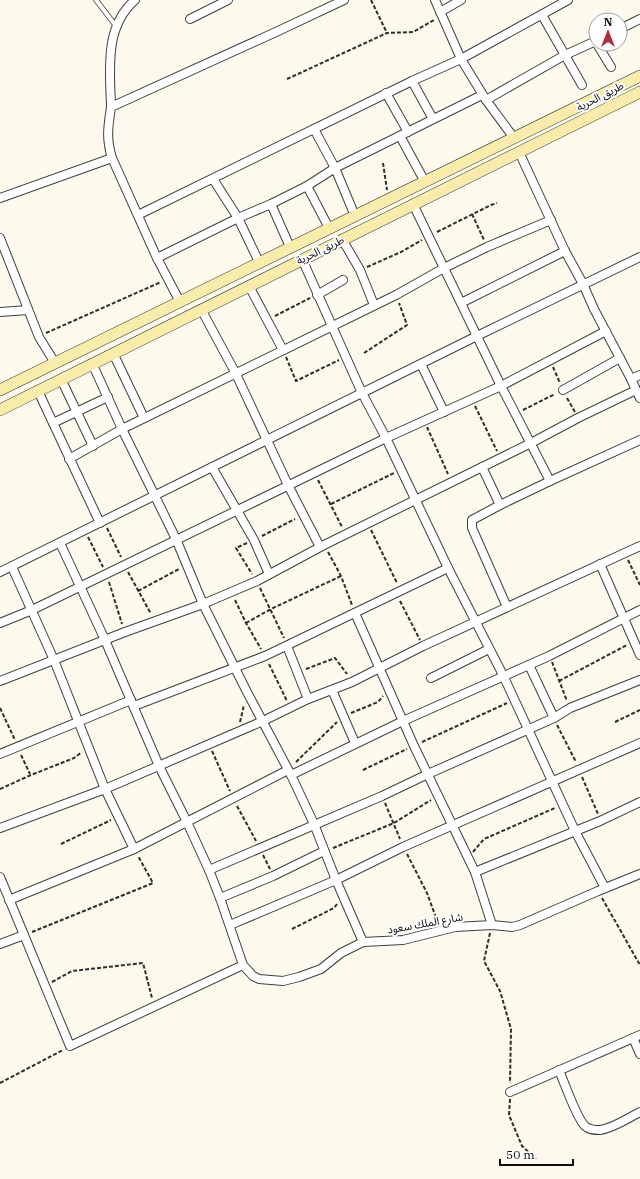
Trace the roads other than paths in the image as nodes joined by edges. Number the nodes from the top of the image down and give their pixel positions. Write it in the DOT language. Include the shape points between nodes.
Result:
graph roads {
  1 [pos="96,0"];
  2 [pos="135,0"];
  3 [pos="228,0"];
  4 [pos="344,0"];
  5 [pos="435,0"];
  6 [pos="461,0"];
  7 [pos="563,1"];
  8 [pos="441,13"];
  9 [pos="542,15"];
  10 [pos="190,19"];
  11 [pos="640,19"];
  12 [pos="628,25"];
  13 [pos="116,26"];
  14 [pos="588,45"];
  15 [pos="602,52"];
  16 [pos="565,55"];
  17 [pos="461,59"];
  18 [pos="611,67"];
  19 [pos="640,76"];
  20 [pos="412,81"];
  21 [pos="582,84"];
  22 [pos="640,92"];
  23 [pos="386,93"];
  24 [pos="484,97"];
  25 [pos="111,107"];
  26 [pos="433,119"];
  27 [pos="314,129"];
  28 [pos="408,132"];
  29 [pos="400,136"];
  30 [pos="514,138"];
  31 [pos="519,152"];
  32 [pos="112,158"];
  33 [pos="335,168"];
  34 [pos="213,179"];
  35 [pos="425,182"];
  36 [pos="307,186"];
  37 [pos="0,198"];
  38 [pos="270,204"];
  39 [pos="413,204"];
  40 [pos="138,216"];
  41 [pos="355,216"];
  42 [pos="238,218"];
  43 [pos="551,220"];
  44 [pos="329,228"];
  45 [pos="0,238"];
  46 [pos="342,239"];
  47 [pos="290,247"];
  48 [pos="565,251"];
  49 [pos="640,256"];
  50 [pos="157,258"];
  51 [pos="302,259"];
  52 [pos="259,262"];
  53 [pos="444,268"];
  54 [pos="343,280"];
  55 [pos="583,284"];
  56 [pos="249,286"];
  57 [pos="317,295"];
  58 [pos="180,302"];
  59 [pos="461,303"];
  60 [pos="374,305"];
  61 [pos="201,309"];
  62 [pos="28,310"];
  63 [pos="0,312"];
  64 [pos="332,326"];
  65 [pos="606,331"];
  66 [pos="477,336"];
  67 [pos="283,350"];
  68 [pos="113,353"];
  69 [pos="620,358"];
  70 [pos="55,363"];
  71 [pos="92,363"];
  72 [pos="421,364"];
  73 [pos="236,374"];
  74 [pos="640,375"];
  75 [pos="61,379"];
  76 [pos="632,379"];
  77 [pos="501,386"];
  78 [pos="0,390"];
  79 [pos="563,390"];
  80 [pos="636,390"];
  81 [pos="38,391"];
  82 [pos="362,393"];
  83 [pos="108,396"];
  84 [pos="640,398"];
  85 [pos="0,410"];
  86 [pos="77,411"];
  87 [pos="444,412"];
  88 [pos="144,418"];
  89 [pos="53,423"];
  90 [pos="122,429"];
  91 [pos="386,438"];
  92 [pos="268,440"];
  93 [pos="640,440"];
  94 [pos="531,443"];
  95 [pos="93,446"];
  96 [pos="69,459"];
  97 [pos="212,467"];
  98 [pos="482,467"];
  99 [pos="550,481"];
  100 [pos="288,485"];
  101 [pos="155,495"];
  102 [pos="415,500"];
  103 [pos="500,505"];
  104 [pos="236,511"];
  105 [pos="102,522"];
  106 [pos="176,539"];
  107 [pos="60,543"];
  108 [pos="322,546"];
  109 [pos="640,546"];
  110 [pos="600,564"];
  111 [pos="12,567"];
  112 [pos="448,568"];
  113 [pos="0,572"];
  114 [pos="269,574"];
  115 [pos="81,586"];
  116 [pos="204,604"];
  117 [pos="507,607"];
  118 [pos="32,610"];
  119 [pos="640,610"];
  120 [pos="355,613"];
  121 [pos="624,618"];
  122 [pos="0,623"];
  123 [pos="476,623"];
  124 [pos="105,640"];
  125 [pos="287,646"];
  126 [pos="489,649"];
  127 [pos="640,655"];
  128 [pos="54,660"];
  129 [pos="528,665"];
  130 [pos="235,668"];
  131 [pos="379,668"];
  132 [pos="503,675"];
  133 [pos="431,678"];
  134 [pos="640,680"];
  135 [pos="0,681"];
  136 [pos="332,690"];
  137 [pos="308,700"];
  138 [pos="132,703"];
  139 [pos="554,718"];
  140 [pos="403,720"];
  141 [pos="263,721"];
  142 [pos="79,722"];
  143 [pos="528,729"];
  144 [pos="355,743"];
  145 [pos="640,743"];
  146 [pos="0,754"];
  147 [pos="159,766"];
  148 [pos="289,772"];
  149 [pos="428,774"];
  150 [pos="553,780"];
  151 [pos="106,789"];
  152 [pos="640,802"];
  153 [pos="187,822"];
  154 [pos="314,824"];
  155 [pos="453,826"];
  156 [pos="0,828"];
  157 [pos="575,831"];
  158 [pos="134,849"];
  159 [pos="324,851"];
  160 [pos="209,870"];
  161 [pos="475,872"];
  162 [pos="640,874"];
  163 [pos="0,876"];
  164 [pos="336,880"];
  165 [pos="601,889"];
  166 [pos="220,898"];
  167 [pos="9,900"];
  168 [pos="492,925"];
  169 [pos="230,926"];
  170 [pos="24,935"];
  171 [pos="364,942"];
  172 [pos="0,944"];
  173 [pos="243,965"];
  174 [pos="637,1037"];
  175 [pos="640,1054"];
  176 [pos="559,1070"];
  177 [pos="510,1092"];
  178 [pos="640,1112"];
  1 -- 13 [label="lane"];
  2 -- 13 [label="street" via="123,13"];
  3 -- 10 [label="street"];
  4 -- 25 [label="street"];
  5 -- 8 [label="street"];
  6 -- 8 [label="street"];
  7 -- 9 [label="street"];
  8 -- 17 [label="street"];
  9 -- 16 [label="street"];
  9 -- 17 [label="street"];
  11 -- 12 [label="street"];
  13 -- 25 [label="street" via="110,56"];
  14 -- 16 [label="street"];
  15 -- 18 [label="street"];
  16 -- 21 [label="street"];
  16 -- 24 [label="street"];
  17 -- 20 [label="street"];
  17 -- 24 [label="street"];
  19 -- 30 [label="main road, طريق الحرية"];
  20 -- 23 [label="street"];
  20 -- 26 [label="street"];
  22 -- 31 [label="main road, طريق الحرية"];
  23 -- 27 [label="street"];
  23 -- 28 [label="street"];
  24 -- 26 [label="street"];
  24 -- 30 [label="street"];
  25 -- 32 [label="street" via="108,144"];
  26 -- 28 [label="street"];
  27 -- 33 [label="street"];
  27 -- 34 [label="street"];
  28 -- 29 [label="street"];
  29 -- 33 [label="street"];
  29 -- 35 [label="street"];
  30 -- 35 [label="main road, طريق الحرية"];
  31 -- 39 [label="main road, طريق الحرية"];
  31 -- 43 [label="street"];
  32 -- 37 [label="street"];
  32 -- 40 [label="street"];
  33 -- 36 [label="street"];
  33 -- 41 [label="street"];
  34 -- 40 [label="street"];
  34 -- 42 [label="street"];
  35 -- 41 [label="main road, طريق الحرية"];
  36 -- 38 [label="street"];
  36 -- 44 [label="street"];
  38 -- 42 [label="street"];
  38 -- 47 [label="street"];
  39 -- 46 [label="main road, طريق الحرية"];
  39 -- 53 [label="street"];
  40 -- 50 [label="street"];
  41 -- 44 [label="main road, طريق الحرية"];
  42 -- 50 [label="street"];
  42 -- 52 [label="street"];
  43 -- 48 [label="street"];
  43 -- 53 [label="street"];
  44 -- 47 [label="main road, طريق الحرية"];
  45 -- 62 [label="street"];
  46 -- 51 [label="main road, طريق الحرية"];
  46 -- 60 [label="street" via="360,270"];
  47 -- 52 [label="main road, طريق الحرية"];
  48 -- 55 [label="street"];
  48 -- 59 [label="street"];
  49 -- 55 [label="street"];
  50 -- 58 [label="street"];
  51 -- 56 [label="main road, طريق الحرية"];
  51 -- 57 [label="street"];
  52 -- 58 [label="main road, طريق الحرية"];
  53 -- 59 [label="street"];
  53 -- 60 [label="street"];
  54 -- 57 [label="street"];
  55 -- 65 [label="street"];
  55 -- 66 [label="street"];
  56 -- 61 [label="main road, طريق الحرية"];
  56 -- 67 [label="street"];
  57 -- 64 [label="street"];
  58 -- 70 [label="main road, طريق الحرية"];
  59 -- 66 [label="street"];
  60 -- 64 [label="street"];
  61 -- 68 [label="main road, طريق الحرية"];
  61 -- 73 [label="street"];
  62 -- 63 [label="street"];
  62 -- 70 [label="street" via="39,337"];
  64 -- 67 [label="street"];
  64 -- 82 [label="street"];
  65 -- 69 [label="street"];
  65 -- 77 [label="street"];
  66 -- 72 [label="street"];
  66 -- 77 [label="street"];
  67 -- 73 [label="street"];
  68 -- 71 [label="main road, طريق الحرية"];
  68 -- 88 [label="street"];
  69 -- 76 [label="street"];
  69 -- 79 [label="street"];
  70 -- 78 [label="main road, طريق الحرية"];
  71 -- 75 [label="main road, طريق الحرية"];
  71 -- 83 [label="street"];
  72 -- 82 [label="street"];
  72 -- 87 [label="street"];
  73 -- 88 [label="street"];
  73 -- 92 [label="street"];
  74 -- 76 [label="street"];
  75 -- 81 [label="main road, طريق الحرية"];
  75 -- 86 [label="street"];
  76 -- 80 [label="street"];
  77 -- 87 [label="street"];
  77 -- 94 [label="street"];
  80 -- 84 [label="street"];
  80 -- 94 [label="street"];
  81 -- 85 [label="main road, طريق الحرية"];
  81 -- 89 [label="street"];
  82 -- 91 [label="street"];
  82 -- 92 [label="street"];
  83 -- 86 [label="street"];
  83 -- 90 [label="street"];
  86 -- 89 [label="street"];
  86 -- 95 [label="street"];
  87 -- 91 [label="street"];
  88 -- 90 [label="street"];
  89 -- 96 [label="street"];
  90 -- 95 [label="street"];
  90 -- 101 [label="street"];
  91 -- 100 [label="street"];
  91 -- 102 [label="street"];
  92 -- 97 [label="street"];
  92 -- 100 [label="street"];
  93 -- 99 [label="street"];
  94 -- 98 [label="street"];
  94 -- 99 [label="street"];
  95 -- 96 [label="street"];
  96 -- 105 [label="street"];
  97 -- 101 [label="street"];
  97 -- 104 [label="street"];
  98 -- 102 [label="street"];
  98 -- 103 [label="street"];
  99 -- 103 [label="street"];
  100 -- 104 [label="street"];
  100 -- 108 [label="street"];
  101 -- 105 [label="street"];
  101 -- 106 [label="street"];
  102 -- 108 [label="street"];
  102 -- 112 [label="street"];
  103 -- 117 [label="street" via="474,518 471,526"];
  104 -- 106 [label="street"];
  104 -- 114 [label="street" via="254,540"];
  105 -- 107 [label="street"];
  106 -- 115 [label="street"];
  106 -- 116 [label="street"];
  107 -- 111 [label="street"];
  107 -- 115 [label="street"];
  108 -- 114 [label="street"];
  109 -- 110 [label="street"];
  110 -- 117 [label="street"];
  110 -- 121 [label="street"];
  111 -- 113 [label="street"];
  111 -- 118 [label="street"];
  112 -- 120 [label="street"];
  112 -- 123 [label="street"];
  114 -- 116 [label="street"];
  115 -- 118 [label="street"];
  115 -- 124 [label="street"];
  116 -- 124 [label="street"];
  116 -- 130 [label="street"];
  117 -- 123 [label="street"];
  118 -- 122 [label="street"];
  118 -- 128 [label="street"];
  119 -- 121 [label="street"];
  120 -- 125 [label="street"];
  120 -- 131 [label="street"];
  121 -- 127 [label="street"];
  121 -- 129 [label="street"];
  123 -- 126 [label="street"];
  123 -- 131 [label="street"];
  124 -- 128 [label="street"];
  124 -- 138 [label="street"];
  125 -- 130 [label="street"];
  125 -- 137 [label="street"];
  126 -- 132 [label="street"];
  126 -- 133 [label="street"];
  128 -- 135 [label="street"];
  128 -- 142 [label="street"];
  129 -- 132 [label="street"];
  129 -- 139 [label="street"];
  130 -- 138 [label="street"];
  130 -- 141 [label="street"];
  131 -- 136 [label="street"];
  131 -- 140 [label="street"];
  132 -- 140 [label="street"];
  132 -- 143 [label="street"];
  134 -- 139 [label="street" via="570,708"];
  136 -- 137 [label="street"];
  136 -- 144 [label="street"];
  137 -- 141 [label="street"];
  138 -- 142 [label="street"];
  138 -- 147 [label="street"];
  139 -- 143 [label="street"];
  140 -- 144 [label="street"];
  140 -- 149 [label="street"];
  141 -- 147 [label="street"];
  141 -- 148 [label="street"];
  142 -- 146 [label="street"];
  142 -- 151 [label="street"];
  143 -- 149 [label="street"];
  143 -- 150 [label="street"];
  144 -- 148 [label="street"];
  145 -- 150 [label="street"];
  147 -- 151 [label="street"];
  147 -- 153 [label="street"];
  148 -- 153 [label="street"];
  148 -- 154 [label="street"];
  149 -- 154 [label="street"];
  149 -- 155 [label="street"];
  150 -- 155 [label="street"];
  150 -- 157 [label="street"];
  151 -- 156 [label="street"];
  151 -- 158 [label="street"];
  152 -- 157 [label="street"];
  153 -- 158 [label="street"];
  153 -- 160 [label="street"];
  154 -- 159 [label="street"];
  154 -- 160 [label="street"];
  155 -- 161 [label="street"];
  155 -- 164 [label="street"];
  157 -- 161 [label="street"];
  157 -- 165 [label="street"];
  158 -- 167 [label="street"];
  159 -- 164 [label="street"];
  159 -- 166 [label="street"];
  160 -- 166 [label="street"];
  161 -- 168 [label="street"];
  162 -- 165 [label="street, شارع الملك سعود"];
  163 -- 167 [label="street"];
  164 -- 169 [label="street"];
  164 -- 171 [label="street"];
  165 -- 168 [label="street, شارع الملك سعود" via="520,925"];
  166 -- 169 [label="street"];
  167 -- 170 [label="street"];
  168 -- 171 [label="street, شارع الملك سعود" via="440,930 402,940"];
  169 -- 173 [label="street"];
  170 -- 172 [label="street"];
  170 -- 173 [label="street" via="70,1046"];
  171 -- 173 [label="street, شارع الملك سعود" via="341,953 321,969 283,981 259,979 252,976"];
  174 -- 175 [label="street"];
  174 -- 176 [label="street"];
  176 -- 177 [label="street"];
  176 -- 178 [label="street" via="585,1126 595,1130 605,1128"];
}
